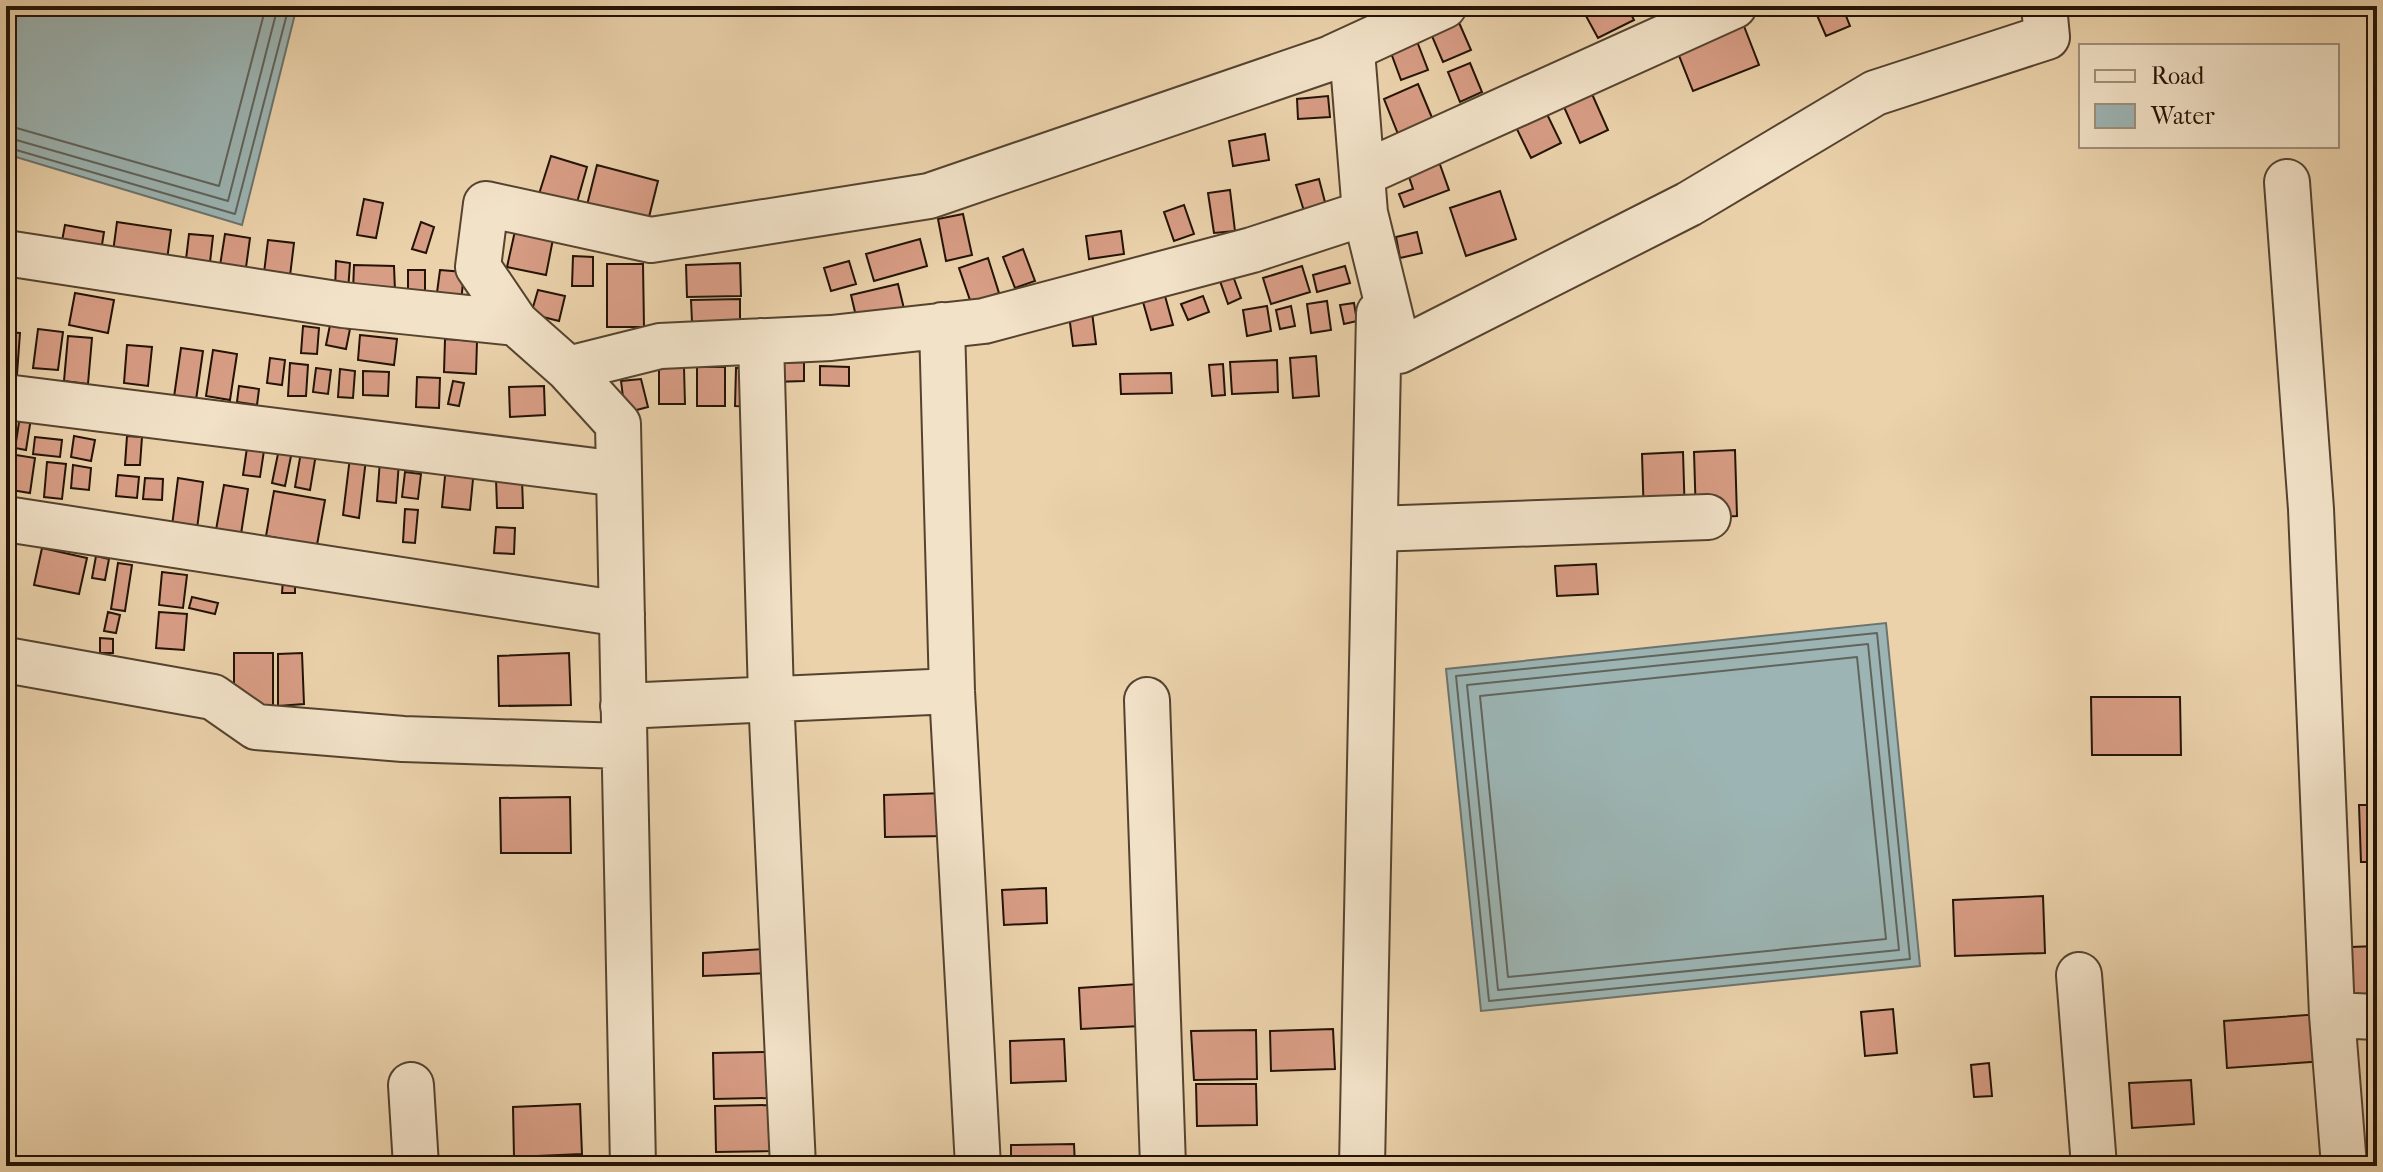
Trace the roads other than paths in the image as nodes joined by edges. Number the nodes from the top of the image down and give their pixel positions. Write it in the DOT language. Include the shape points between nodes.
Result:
graph roads {
  1 [pos="1444,6"];
  2 [pos="1734,6"];
  3 [pos="2044,6"];
  4 [pos="1355,35"];
  5 [pos="2287,182"];
  6 [pos="1363,194"];
  7 [pos="6,253"];
  8 [pos="1380,276"];
  9 [pos="516,323"];
  10 [pos="942,325"];
  11 [pos="761,341"];
  12 [pos="568,369"];
  13 [pos="6,397"];
  14 [pos="619,474"];
  15 [pos="1708,517"];
  16 [pos="6,519"];
  17 [pos="1375,529"];
  18 [pos="622,614"];
  19 [pos="6,660"];
  20 [pos="952,691"];
  21 [pos="771,697"];
  22 [pos="1147,700"];
  23 [pos="624,726"];
  24 [pos="2079,975"];
  25 [pos="2332,1015"];
  26 [pos="2377,1017"];
  27 [pos="411,1085"];
  28 [pos="416,1166"];
  29 [pos="633,1166"];
  30 [pos="793,1166"];
  31 [pos="978,1166"];
  32 [pos="1163,1166"];
  33 [pos="1362,1166"];
  34 [pos="2094,1166"];
  35 [pos="2344,1166"];
  1 -- 4 [label="street"];
  2 -- 6 [label="street"];
  3 -- 8 [label="street" via="2047,37 1875,93 1689,204 1399,351"];
  4 -- 6 [label="street"];
  4 -- 9 [label="street" via="929,196 651,240 486,204 478,267"];
  5 -- 25 [label="street" via="2311,509"];
  6 -- 8 [label="street"];
  6 -- 10 [label="street" via="1237,254 984,321"];
  7 -- 9 [label="street" via="343,305"];
  8 -- 17 [label="street"];
  9 -- 12 [label="street"];
  10 -- 11 [label="street"];
  10 -- 20 [label="street"];
  11 -- 12 [label="street" via="660,346"];
  11 -- 21 [label="street"];
  12 -- 14 [label="street" via="618,424"];
  13 -- 14 [label="street"];
  14 -- 18 [label="street"];
  15 -- 17 [label="street"];
  16 -- 18 [label="street"];
  17 -- 33 [label="street"];
  18 -- 23 [label="street"];
  19 -- 23 [label="street" via="213,697 256,727 403,739"];
  20 -- 21 [label="street"];
  20 -- 31 [label="street"];
  21 -- 23 [label="street"];
  21 -- 30 [label="street"];
  22 -- 32 [label="street"];
  23 -- 29 [label="street"];
  24 -- 34 [label="street"];
  25 -- 26 [label="street"];
  25 -- 35 [label="street"];
  27 -- 28 [label="street"];
}
